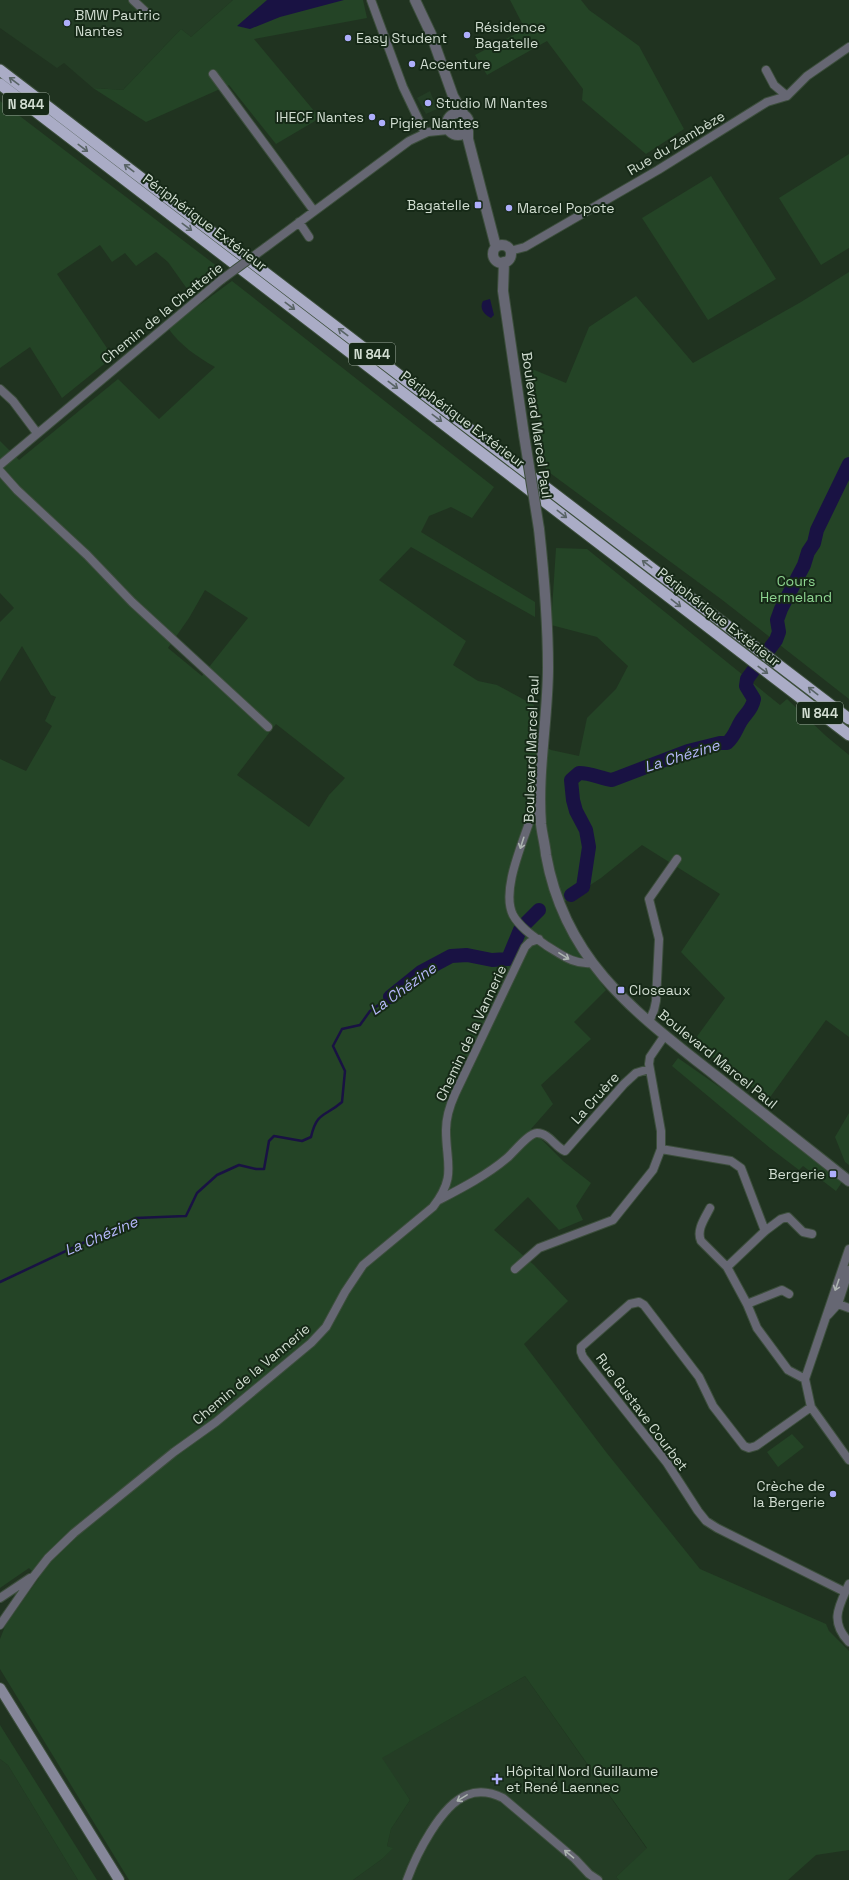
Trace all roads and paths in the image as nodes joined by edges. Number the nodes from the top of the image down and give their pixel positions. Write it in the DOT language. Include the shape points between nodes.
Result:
graph roads {
  1 [pos="132,0"];
  2 [pos="371,0"];
  3 [pos="415,0"];
  4 [pos="148,14"];
  5 [pos="849,47"];
  6 [pos="0,70"];
  7 [pos="766,70"];
  8 [pos="213,74"];
  9 [pos="0,84"];
  10 [pos="787,96"];
  11 [pos="459,113"];
  12 [pos="448,130"];
  13 [pos="468,131"];
  14 [pos="425,133"];
  15 [pos="314,211"];
  16 [pos="299,222"];
  17 [pos="309,237"];
  18 [pos="496,247"];
  19 [pos="510,251"];
  20 [pos="504,262"];
  21 [pos="0,389"];
  22 [pos="38,433"];
  23 [pos="0,465"];
  24 [pos="0,471"];
  25 [pos="849,719"];
  26 [pos="268,727"];
  27 [pos="849,735"];
  28 [pos="540,811"];
  29 [pos="677,859"];
  30 [pos="539,939"];
  31 [pos="592,964"];
  32 [pos="649,1022"];
  33 [pos="665,1035"];
  34 [pos="649,1069"];
  35 [pos="661,1149"];
  36 [pos="849,1181"];
  37 [pos="438,1201"];
  38 [pos="710,1208"];
  39 [pos="765,1231"];
  40 [pos="812,1234"];
  41 [pos="849,1249"];
  42 [pos="727,1267"];
  43 [pos="515,1269"];
  44 [pos="849,1270"];
  45 [pos="789,1294"];
  46 [pos="747,1304"];
  47 [pos="838,1304"];
  48 [pos="849,1308"];
  49 [pos="824,1321"];
  50 [pos="805,1379"];
  51 [pos="811,1407"];
  52 [pos="849,1460"];
  53 [pos="34,1576"];
  54 [pos="847,1588"];
  55 [pos="0,1598"];
  56 [pos="0,1625"];
  57 [pos="849,1642"];
  58 [pos="0,1688"];
  59 [pos="119,1880"];
  60 [pos="407,1880"];
  61 [pos="598,1880"];
  1 -- 4 [label="street"];
  2 -- 14 [label="street" via="403,87"];
  3 -- 11 [label="street" via="431,34"];
  5 -- 10 [label="street, Rue du Zambèze" via="807,76"];
  25 -- 6 [label="highway, N 844, one-way"];
  7 -- 10 [label="street" via="774,85"];
  8 -- 15 [label="street"];
  9 -- 27 [label="highway, Périphérique Extérieur / N 844, one-way"];
  10 -- 19 [label="street, Rue du Zambèze" via="767,102 658,170 531,244"];
  11 -- 12 [label="street" via="448,120"];
  11 -- 13 [label="street" via="470,121"];
  12 -- 13 [label="street" via="458,136"];
  12 -- 14 [label="street, Chemin de la Chatterie"];
  13 -- 18 [label="street"];
  14 -- 15 [label="street, Chemin de la Chatterie" via="409,141"];
  15 -- 16 [label="street, Chemin de la Chatterie"];
  16 -- 17 [label="street"];
  16 -- 22 [label="street, Chemin de la Chatterie, bridge" via="221,280"];
  18 -- 19 [label="street" via="504,245"];
  18 -- 20 [label="street" via="493,252 494,258 498,262"];
  19 -- 20 [label="street" via="510,257"];
  20 -- 28 [label="street, Boulevard Marcel Paul, bridge" via="503,290 539,529 545,588 548,668"];
  21 -- 22 [label="street"];
  22 -- 23 [label="street, Chemin de la Chatterie"];
  24 -- 26 [label="street" via="132,602"];
  28 -- 30 [label="street, one-way" via="530,820 514,867 509,894 513,914 519,924"];
  28 -- 31 [label="street, Boulevard Marcel Paul" via="549,870 557,897 581,948"];
  29 -- 32 [label="street" via="649,899 659,939 656,1001"];
  30 -- 31 [label="street, one-way" via="570,960"];
  30 -- 37 [label="street, Chemin de la Vannerie" via="525,947 452,1099 446,1130 449,1156 448,1183"];
  31 -- 32 [label="street, Boulevard Marcel Paul" via="621,997"];
  32 -- 33 [label="street, Boulevard Marcel Paul"];
  33 -- 34 [label="street" via="650,1057"];
  33 -- 36 [label="street, Boulevard Marcel Paul"];
  34 -- 35 [label="street" via="661,1131"];
  34 -- 37 [label="street, La Cruère" via="636,1073 624,1084 565,1151 558,1148 546,1135 532,1134 505,1160"];
  35 -- 39 [label="street" via="731,1161 741,1168"];
  35 -- 43 [label="street" via="653,1170 613,1220 539,1248"];
  37 -- 53 [label="street, Chemin de la Vannerie" via="363,1265 326,1327 312,1343 74,1533 48,1558"];
  38 -- 42 [label="street" via="698,1236"];
  39 -- 40 [label="street" via="788,1217 803,1232"];
  39 -- 42 [label="street"];
  41 -- 49 [label="street, one-way"];
  42 -- 46 [label="street"];
  44 -- 47 [label="street"];
  45 -- 46 [label="street" via="782,1290"];
  46 -- 50 [label="street" via="758,1328 788,1370"];
  47 -- 48 [label="street"];
  47 -- 49 [label="street"];
  49 -- 50 [label="street"];
  50 -- 51 [label="street"];
  51 -- 52 [label="street"];
  51 -- 54 [label="street, Rue Gustave Courbet" via="756,1446 744,1446 713,1406 698,1376 644,1305 639,1302 630,1304 581,1347 583,1357 666,1463 706,1521"];
  53 -- 55 [label="street"];
  53 -- 56 [label="street, Chemin de la Vannerie"];
  54 -- 57 [label="street" via="836,1616 838,1626"];
  58 -- 59 [label="main road"];
  61 -- 60 [label="street, one-way" via="503,1798 490,1792 466,1795 450,1807 419,1852"];
}
